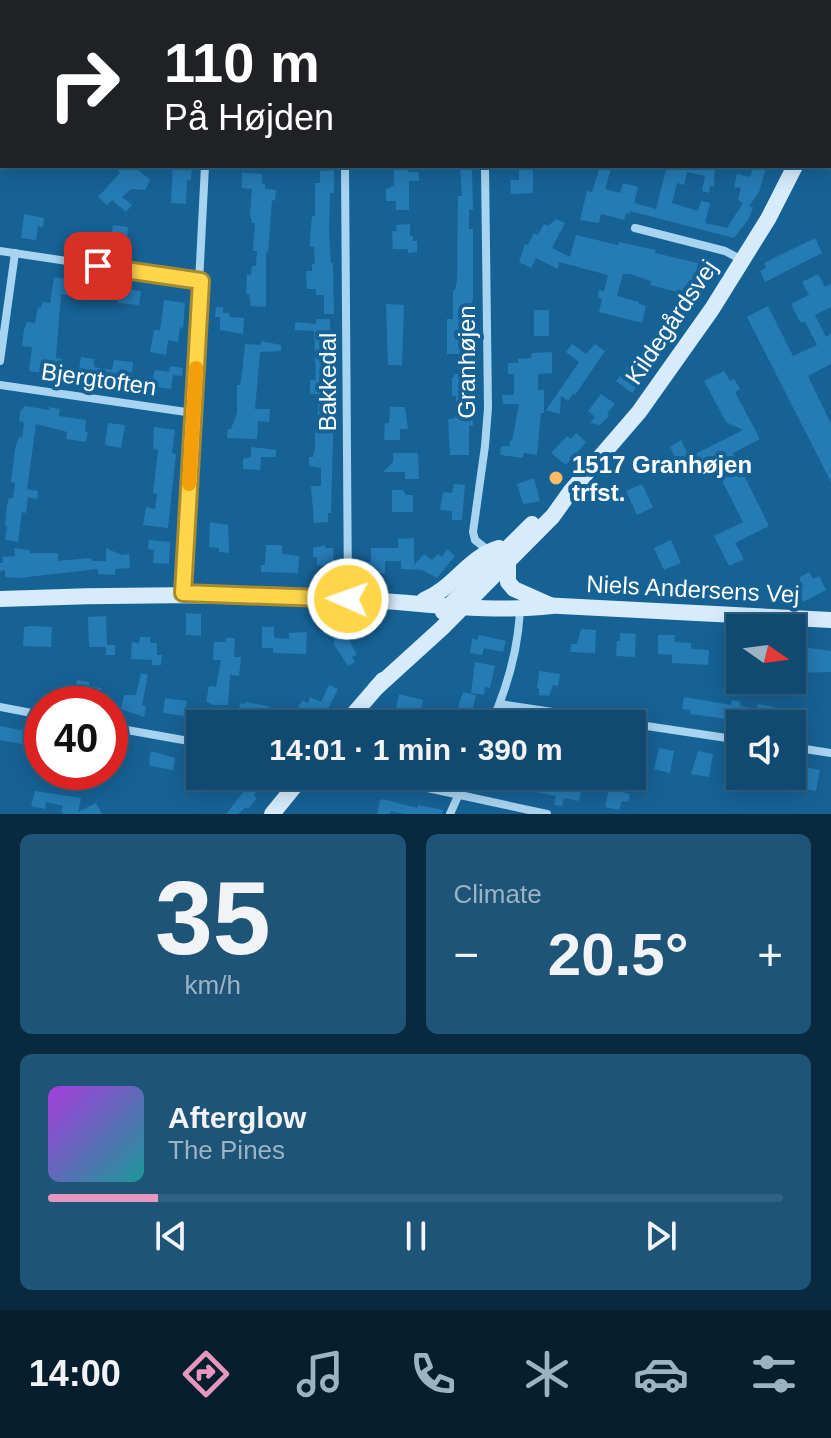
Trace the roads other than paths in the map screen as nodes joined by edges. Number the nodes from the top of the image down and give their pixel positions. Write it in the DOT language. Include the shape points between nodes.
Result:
graph roads {
  1 [pos="205,168"];
  2 [pos="345,168"];
  3 [pos="485,168"];
  4 [pos="794,168"];
  5 [pos="635,228"];
  6 [pos="0,251"];
  7 [pos="15,253"];
  8 [pos="742,260"];
  9 [pos="201,281"];
  10 [pos="0,361"];
  11 [pos="0,385"];
  12 [pos="193,413"];
  13 [pos="570,492"];
  14 [pos="508,545"];
  15 [pos="489,551"];
  16 [pos="508,562"];
  17 [pos="183,593"];
  18 [pos="0,599"];
  19 [pos="348,599"];
  20 [pos="424,600"];
  21 [pos="399,601"];
  22 [pos="520,601"];
  23 [pos="459,603"];
  24 [pos="831,620"];
  25 [pos="500,704"];
  26 [pos="0,707"];
  27 [pos="357,710"];
  28 [pos="497,710"];
  29 [pos="24,712"];
  30 [pos="128,730"];
  31 [pos="726,738"];
  32 [pos="186,741"];
  33 [pos="806,749"];
  34 [pos="831,753"];
  35 [pos="292,790"];
  36 [pos="435,790"];
  37 [pos="460,790"];
  38 [pos="458,795"];
  39 [pos="272,814"];
  40 [pos="450,814"];
  41 [pos="547,814"];
  1 -- 9 [label="street"];
  2 -- 19 [label="street, Bakkedal"];
  3 -- 15 [label="street, Granhøjen" via="488,408 473,532"];
  4 -- 8 [label="street, Kildegårdsvej"];
  5 -- 8 [label="street"];
  6 -- 7 [label="street"];
  7 -- 9 [label="street"];
  7 -- 10 [label="street"];
  8 -- 13 [label="street, Kildegårdsvej" via="663,380"];
  9 -- 12 [label="street"];
  11 -- 12 [label="street, Bjergtoften"];
  12 -- 17 [label="street"];
  13 -- 14 [label="street, Kildegårdsvej"];
  13 -- 16 [label="street, Kildegårdsvej"];
  14 -- 15 [label="street, Kildegårdsvej"];
  14 -- 23 [label="street, Kildegårdsvej"];
  15 -- 20 [label="street, Kildegårdsvej" via="440,594"];
  16 -- 22 [label="street" via="508,582"];
  16 -- 23 [label="street, Kildegårdsvej"];
  17 -- 18 [label="street"];
  17 -- 19 [label="street"];
  19 -- 21 [label="street"];
  20 -- 21 [label="street"];
  20 -- 23 [label="street"];
  21 -- 23 [label="street"];
  22 -- 23 [label="street"];
  22 -- 24 [label="street, Niels Andersens Vej"];
  22 -- 25 [label="street" via="513,668"];
  23 -- 27 [label="street, Kildegårdsvej"];
  25 -- 28 [label="street"];
  25 -- 31 [label="street"];
  26 -- 29 [label="street"];
  30 -- 32 [label="street"];
  33 -- 34 [label="street"];
  35 -- 39 [label="street"];
  36 -- 38 [label="street"];
  37 -- 38 [label="street"];
  38 -- 40 [label="street"];
  38 -- 41 [label="street"];
}
